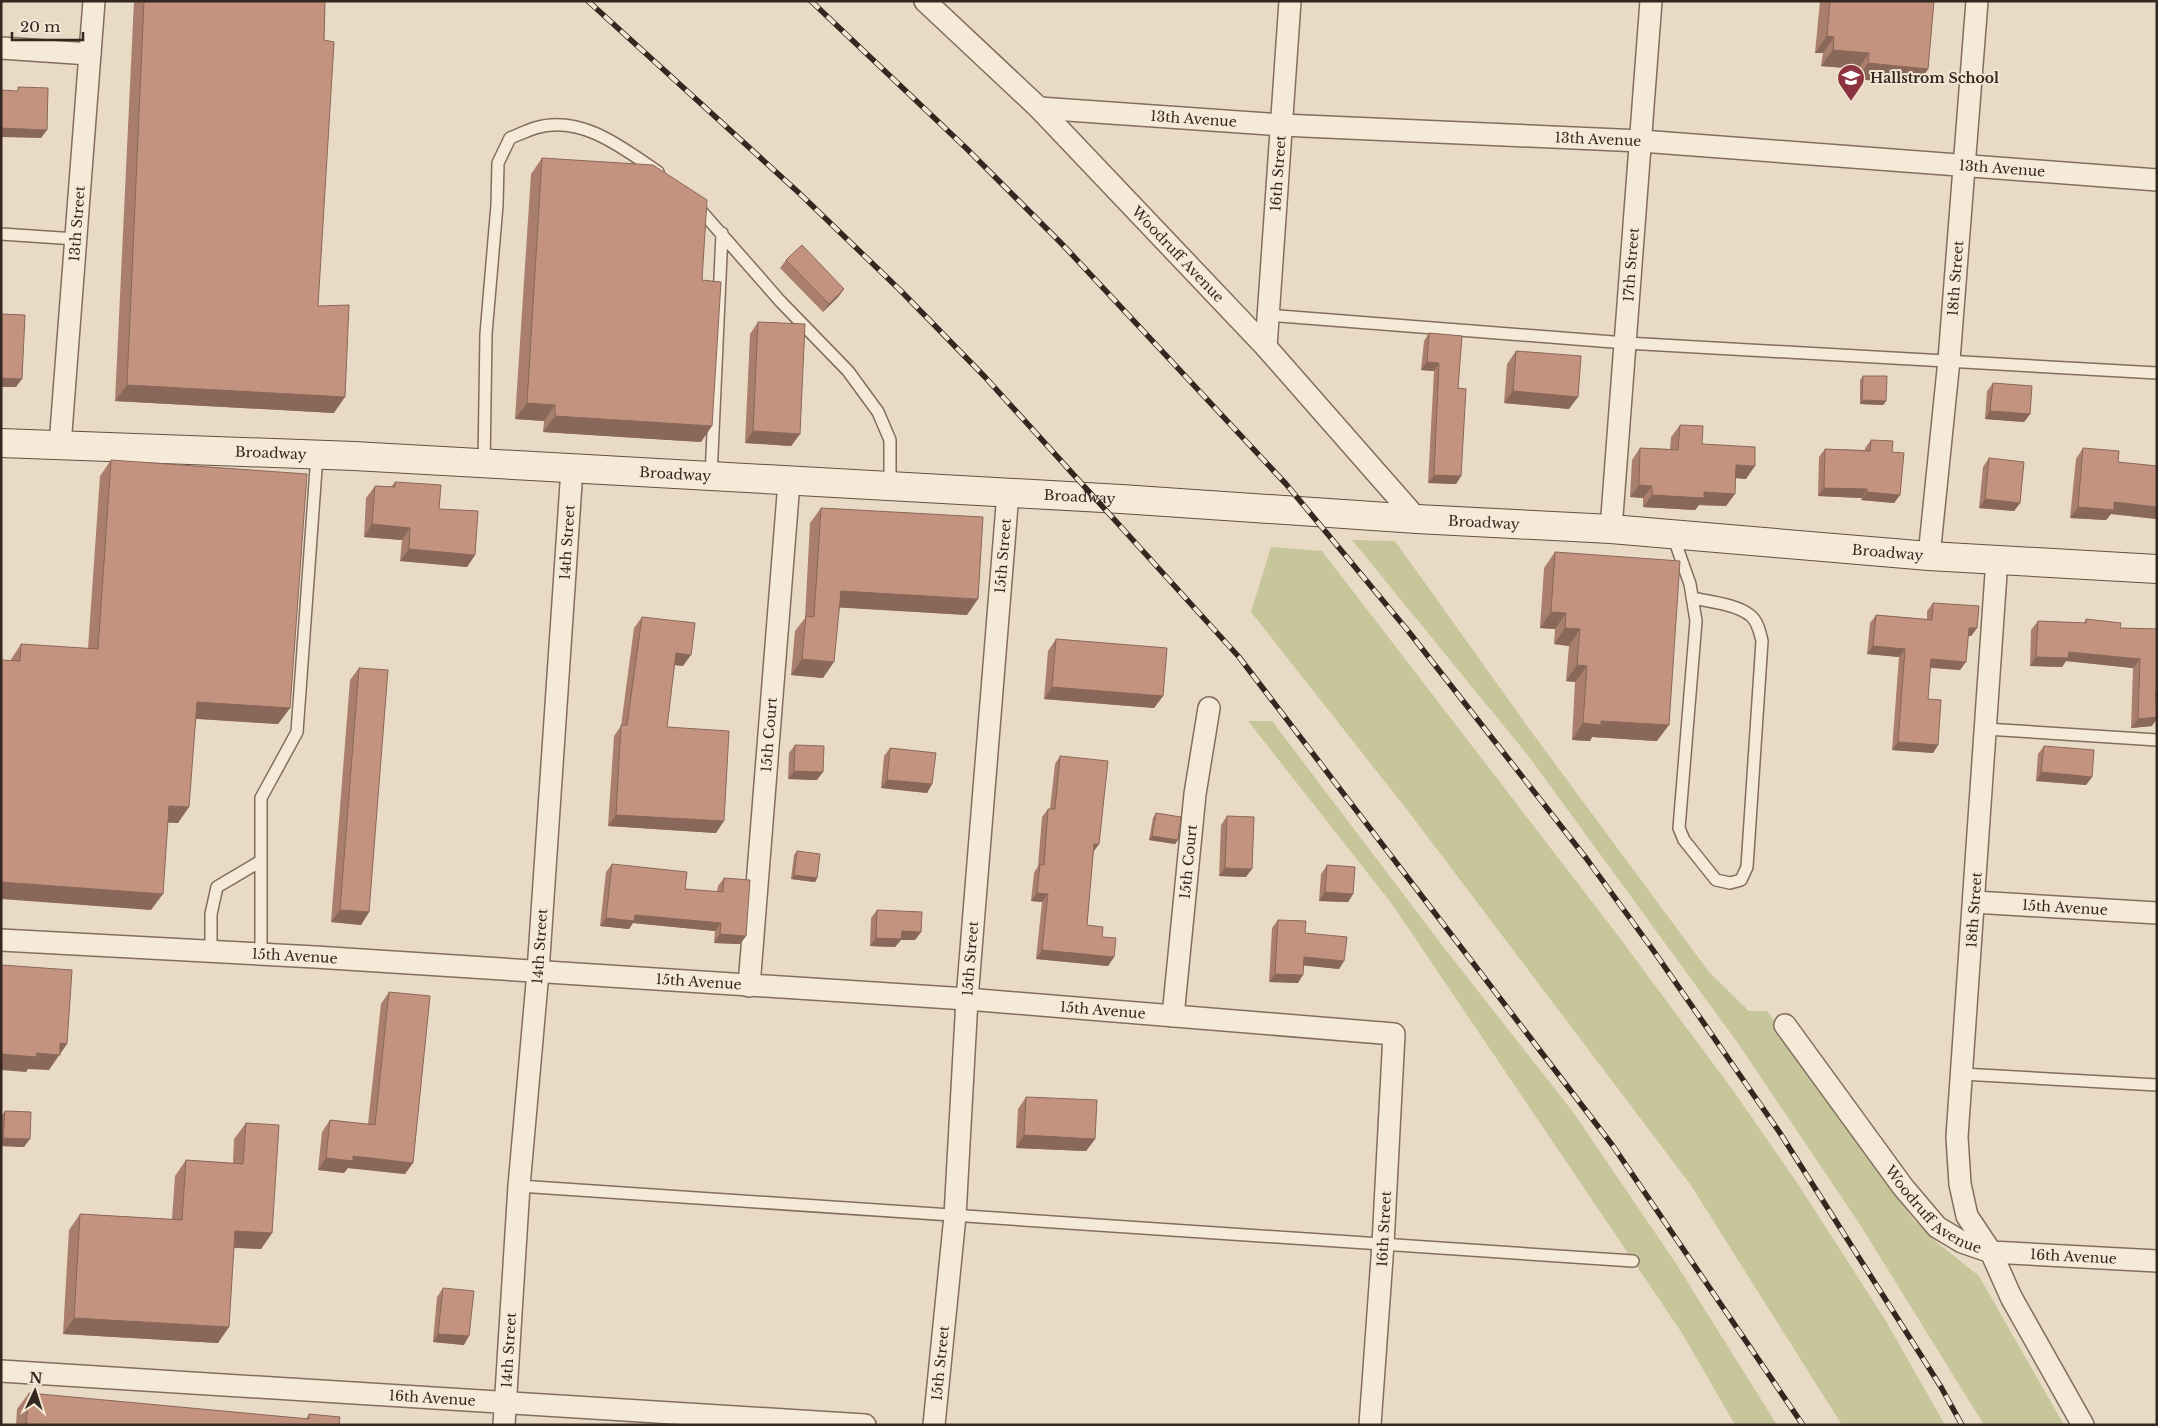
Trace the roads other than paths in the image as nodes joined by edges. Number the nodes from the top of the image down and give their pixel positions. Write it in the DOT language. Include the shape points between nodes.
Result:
graph roads {
  1 [pos="94,1"];
  2 [pos="925,1"];
  3 [pos="1290,1"];
  4 [pos="1651,1"];
  5 [pos="1977,1"];
  6 [pos="1,48"];
  7 [pos="90,54"];
  8 [pos="1039,108"];
  9 [pos="1282,125"];
  10 [pos="1641,141"];
  11 [pos="1963,166"];
  12 [pos="670,180"];
  13 [pos="2157,180"];
  14 [pos="685,193"];
  15 [pos="722,233"];
  16 [pos="1,234"];
  17 [pos="76,239"];
  18 [pos="1268,315"];
  19 [pos="1626,344"];
  20 [pos="1266,347"];
  21 [pos="1949,360"];
  22 [pos="2157,373"];
  23 [pos="1,442"];
  24 [pos="60,445"];
  25 [pos="317,455"];
  26 [pos="484,464"];
  27 [pos="572,468"];
  28 [pos="711,477"];
  29 [pos="789,482"];
  30 [pos="890,487"];
  31 [pos="1008,493"];
  32 [pos="1417,519"];
  33 [pos="1611,528"];
  34 [pos="1673,534"];
  35 [pos="1929,556"];
  36 [pos="1997,560"];
  37 [pos="2157,569"];
  38 [pos="1693,598"];
  39 [pos="1208,708"];
  40 [pos="1986,729"];
  41 [pos="2157,740"];
  42 [pos="261,861"];
  43 [pos="1974,902"];
  44 [pos="2157,913"];
  45 [pos="1,940"];
  46 [pos="211,951"];
  47 [pos="261,954"];
  48 [pos="538,972"];
  49 [pos="749,986"];
  50 [pos="967,999"];
  51 [pos="1173,1016"];
  52 [pos="1785,1025"];
  53 [pos="1394,1034"];
  54 [pos="1962,1074"];
  55 [pos="2157,1085"];
  56 [pos="519,1186"];
  57 [pos="955,1216"];
  58 [pos="1383,1244"];
  59 [pos="1991,1252"];
  60 [pos="1634,1261"];
  61 [pos="2157,1261"];
  62 [pos="1,1371"];
  63 [pos="506,1402"];
  64 [pos="504,1425"];
  65 [pos="865,1425"];
  66 [pos="934,1425"];
  67 [pos="1370,1425"];
  68 [pos="2083,1425"];
  1 -- 7 [label="street, 13th Street"];
  2 -- 8 [label="street, Woodruff Avenue"];
  3 -- 9 [label="street, 16th Street"];
  4 -- 10 [label="street, 17th Street"];
  5 -- 11 [label="street, 18th Street"];
  6 -- 7 [label="street"];
  7 -- 17 [label="street, 13th Street"];
  8 -- 9 [label="street, 13th Avenue"];
  8 -- 20 [label="street, Woodruff Avenue"];
  9 -- 10 [label="street, 13th Avenue"];
  9 -- 18 [label="street, 16th Street"];
  10 -- 11 [label="street, 13th Avenue"];
  10 -- 19 [label="street, 17th Street"];
  11 -- 13 [label="street, 13th Avenue"];
  11 -- 21 [label="street, 18th Street"];
  12 -- 26 [label="lane" via="606,136 566,125 537,128 510,138 498,163 486,334"];
  14 -- 15 [label="lane"];
  15 -- 28 [label="lane"];
  15 -- 30 [label="lane" via="848,371 878,412 890,440"];
  16 -- 17 [label="lane"];
  17 -- 24 [label="street, 13th Street"];
  18 -- 19 [label="lane"];
  18 -- 20 [label="street, 16th Street"];
  19 -- 21 [label="lane"];
  19 -- 33 [label="street, 17th Street"];
  20 -- 32 [label="street, Woodruff Avenue"];
  21 -- 22 [label="lane"];
  21 -- 35 [label="street, 18th Street"];
  23 -- 24 [label="main road, Broadway"];
  24 -- 25 [label="main road, Broadway"];
  25 -- 26 [label="main road, Broadway"];
  25 -- 42 [label="lane" via="297,732 261,798"];
  26 -- 27 [label="main road, Broadway"];
  27 -- 28 [label="main road, Broadway"];
  27 -- 48 [label="street, 14th Street"];
  28 -- 29 [label="main road, Broadway"];
  29 -- 30 [label="main road, Broadway"];
  29 -- 49 [label="street, 15th Court"];
  30 -- 31 [label="main road, Broadway"];
  31 -- 32 [label="main road, Broadway"];
  31 -- 50 [label="street, 15th Street"];
  32 -- 33 [label="main road, Broadway"];
  33 -- 34 [label="main road, Broadway"];
  34 -- 35 [label="main road, Broadway"];
  34 -- 38 [label="lane"];
  35 -- 36 [label="main road, Broadway"];
  36 -- 37 [label="main road, Broadway"];
  36 -- 40 [label="street, 18th Street"];
  38 -- 38 [label="lane" via="1696,621 1679,828 1684,840 1716,880 1730,883 1741,880 1748,868 1762,641 1752,616"];
  39 -- 51 [label="street, 15th Court" via="1194,794"];
  40 -- 41 [label="lane"];
  40 -- 43 [label="street, 18th Street"];
  42 -- 46 [label="lane" via="217,887 211,914"];
  42 -- 47 [label="lane"];
  43 -- 44 [label="street, 15th Avenue"];
  43 -- 54 [label="street, 18th Street"];
  45 -- 46 [label="street, 15th Avenue"];
  46 -- 47 [label="street, 15th Avenue"];
  47 -- 48 [label="street, 15th Avenue"];
  48 -- 49 [label="street, 15th Avenue"];
  48 -- 56 [label="street, 14th Street"];
  49 -- 50 [label="street, 15th Avenue"];
  50 -- 51 [label="street, 15th Avenue"];
  50 -- 57 [label="street, 15th Street"];
  51 -- 53 [label="street, 15th Avenue"];
  52 -- 59 [label="street, Woodruff Avenue" via="1903,1187 1937,1227 1962,1242"];
  53 -- 58 [label="street, 16th Street"];
  54 -- 55 [label="lane"];
  54 -- 59 [label="street, 18th Street" via="1957,1137 1960,1184 1967,1216"];
  56 -- 57 [label="lane"];
  56 -- 63 [label="street, 14th Street"];
  57 -- 58 [label="lane"];
  57 -- 66 [label="street, 15th Street"];
  58 -- 60 [label="lane"];
  58 -- 67 [label="street, 16th Street"];
  59 -- 61 [label="street, 16th Avenue"];
  59 -- 68 [label="street, Woodruff Avenue" via="2011,1297"];
  62 -- 63 [label="street, 16th Avenue"];
  63 -- 64 [label="street, 14th Street"];
  63 -- 65 [label="street, 16th Avenue"];
}
